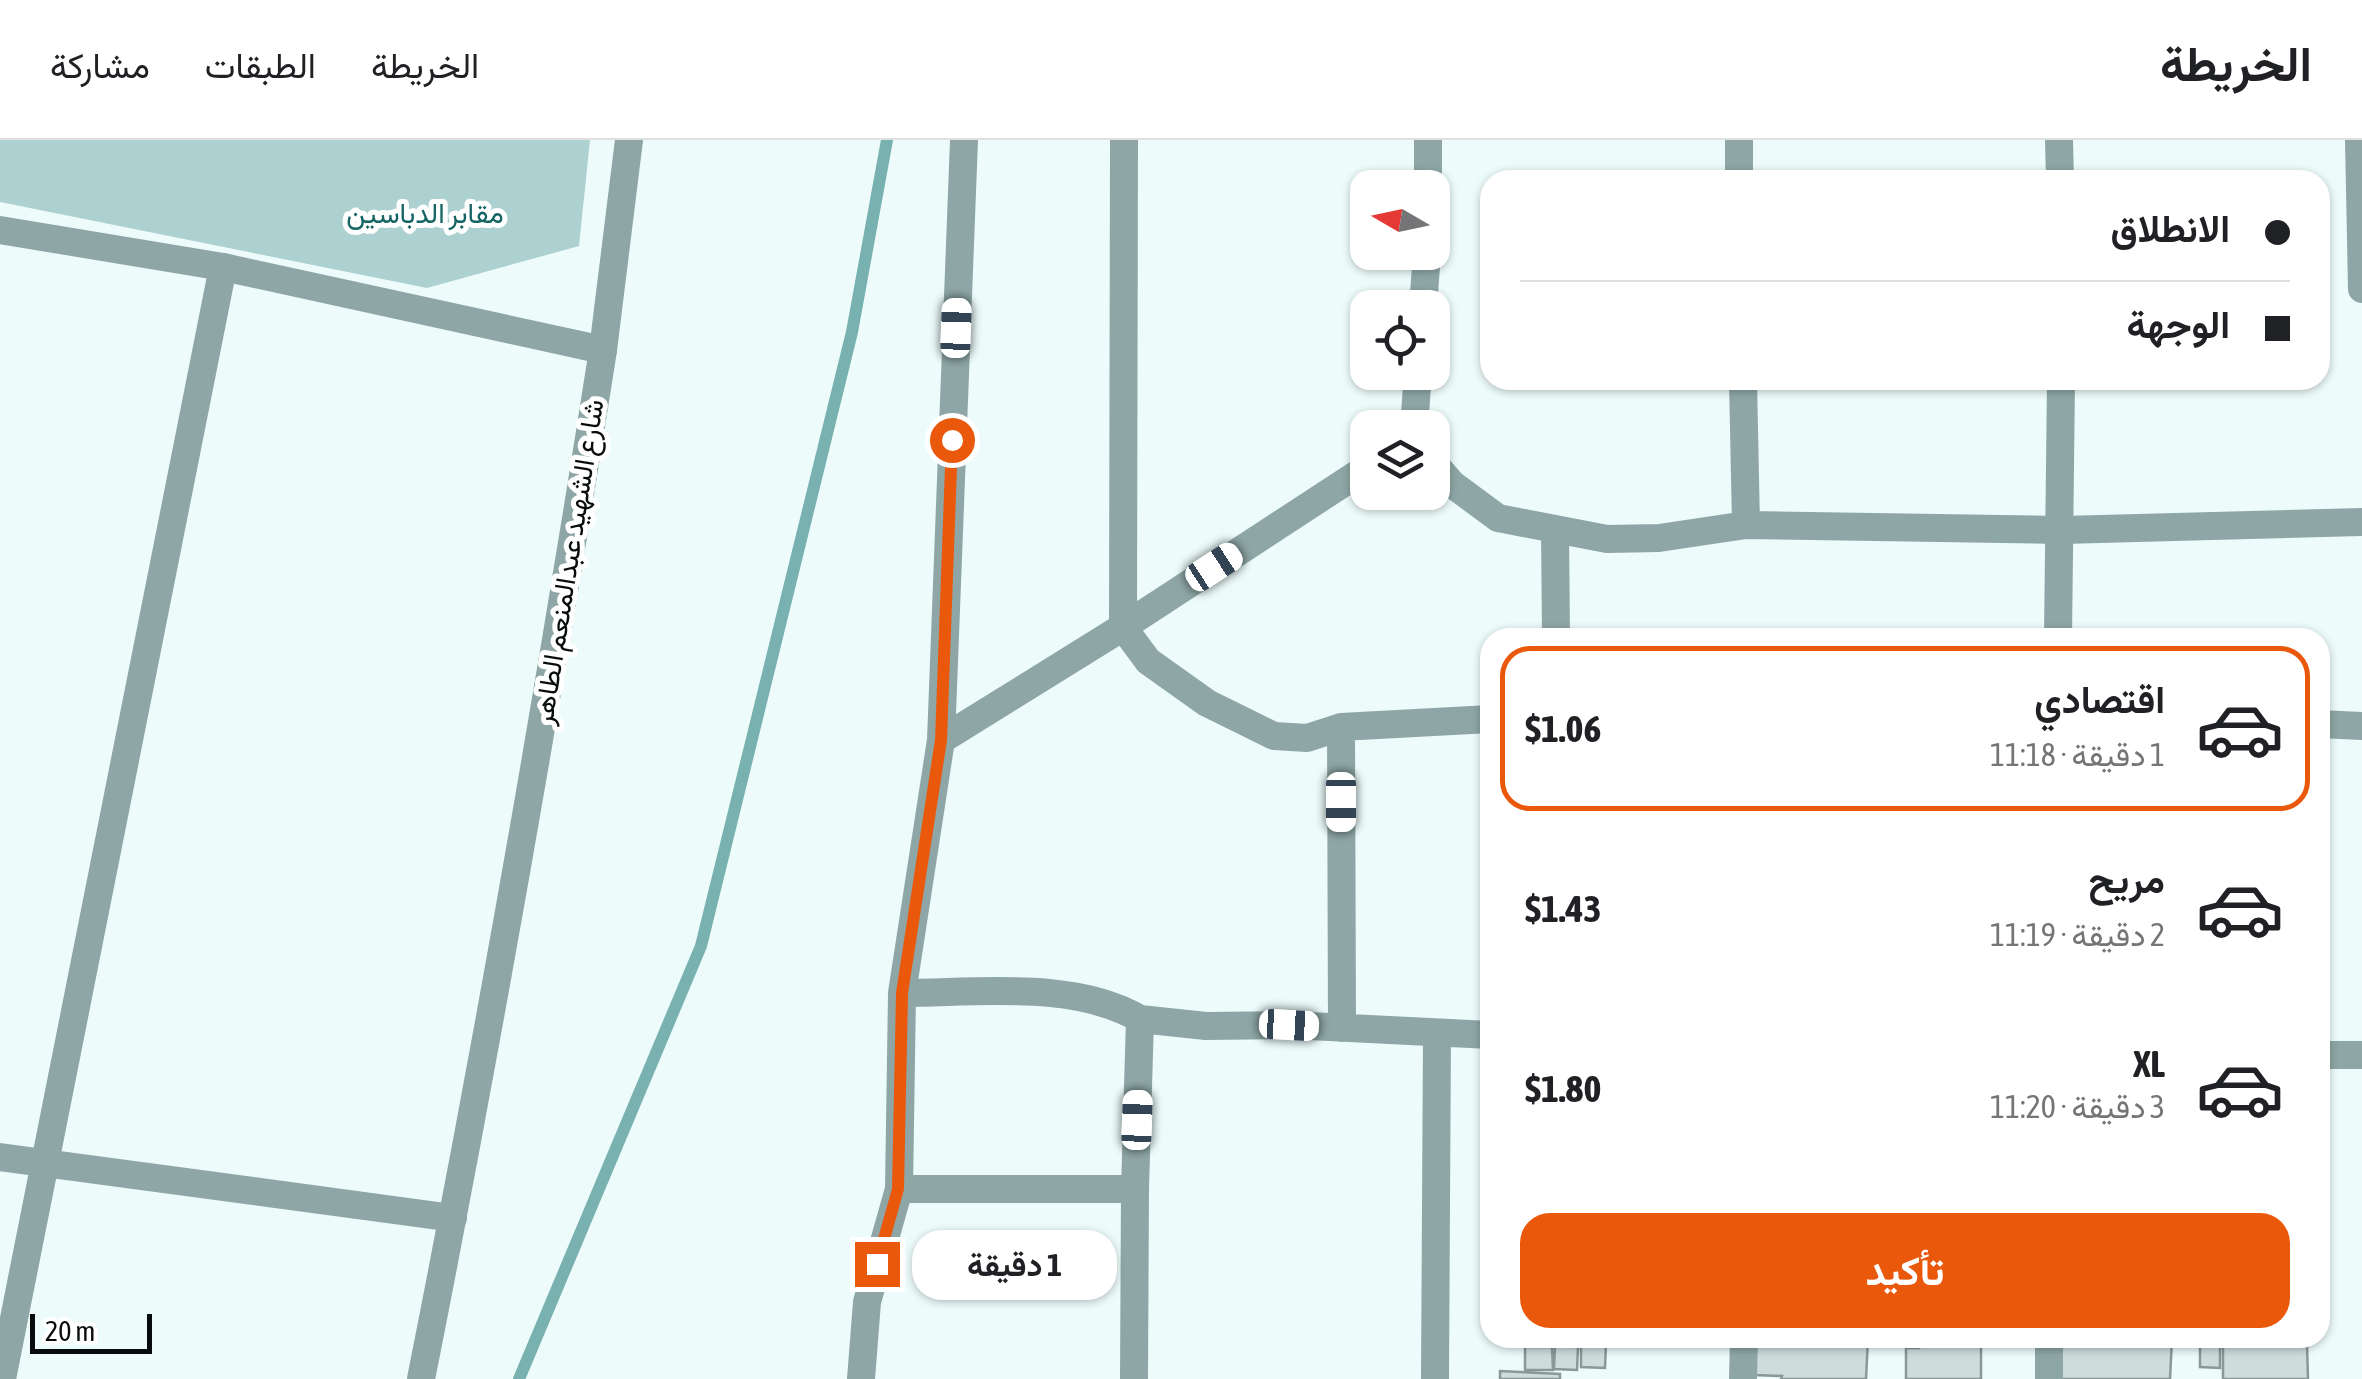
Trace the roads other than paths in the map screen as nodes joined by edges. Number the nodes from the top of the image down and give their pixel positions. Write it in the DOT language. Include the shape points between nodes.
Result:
graph roads {
  1 [pos="629,140"];
  2 [pos="964,140"];
  3 [pos="1124,140"];
  4 [pos="1428,140"];
  5 [pos="1738,140"];
  6 [pos="2060,140"];
  7 [pos="2358,140"];
  8 [pos="1428,170"];
  9 [pos="1740,170"];
  10 [pos="2060,170"];
  11 [pos="0,230"];
  12 [pos="223,267"];
  13 [pos="2362,289"];
  14 [pos="603,350"];
  15 [pos="1743,390"];
  16 [pos="2061,390"];
  17 [pos="1350,480"];
  18 [pos="1450,482"];
  19 [pos="2362,522"];
  20 [pos="1746,525"];
  21 [pos="1555,529"];
  22 [pos="2062,530"];
  23 [pos="1123,627"];
  24 [pos="1556,628"];
  25 [pos="2058,628"];
  26 [pos="1480,719"];
  27 [pos="2330,724"];
  28 [pos="1341,726"];
  29 [pos="2362,726"];
  30 [pos="941,740"];
  31 [pos="902,993"];
  32 [pos="1140,1019"];
  33 [pos="1342,1028"];
  34 [pos="1438,1033"];
  35 [pos="1480,1035"];
  36 [pos="2362,1054"];
  37 [pos="2330,1056"];
  38 [pos="0,1157"];
  39 [pos="46,1165"];
  40 [pos="1135,1188"];
  41 [pos="898,1189"];
  42 [pos="453,1218"];
  43 [pos="1744,1348"];
  44 [pos="2049,1348"];
  45 [pos="2,1379"];
  46 [pos="421,1379"];
  47 [pos="861,1379"];
  48 [pos="1134,1379"];
  49 [pos="1435,1379"];
  50 [pos="1743,1379"];
  51 [pos="2049,1379"];
  1 -- 14 [label="street, شارع الشهيد عبدالمنعم الطاهر"];
  2 -- 30 [label="street"];
  3 -- 23 [label="street"];
  4 -- 8 [label="street"];
  5 -- 9 [label="street"];
  6 -- 10 [label="street"];
  7 -- 13 [label="street"];
  11 -- 12 [label="street"];
  12 -- 14 [label="street"];
  12 -- 39 [label="street"];
  14 -- 42 [label="street, شارع الشهيد عبدالمنعم الطاهر"];
  15 -- 20 [label="street"];
  16 -- 22 [label="street"];
  17 -- 23 [label="street"];
  18 -- 21 [label="street" via="1498,518"];
  19 -- 22 [label="street"];
  20 -- 21 [label="street" via="1607,539"];
  20 -- 22 [label="street"];
  21 -- 24 [label="street"];
  22 -- 25 [label="street"];
  23 -- 28 [label="street" via="1148,661 1207,703 1274,736 1307,738"];
  23 -- 30 [label="street"];
  26 -- 28 [label="street"];
  27 -- 29 [label="street"];
  28 -- 33 [label="street"];
  30 -- 31 [label="street"];
  31 -- 32 [label="street" via="1090,997"];
  31 -- 41 [label="street"];
  32 -- 33 [label="street"];
  32 -- 40 [label="street"];
  33 -- 34 [label="street"];
  34 -- 35 [label="street"];
  34 -- 49 [label="street"];
  36 -- 37 [label="street"];
  38 -- 39 [label="street"];
  39 -- 42 [label="street"];
  39 -- 45 [label="street"];
  40 -- 41 [label="street"];
  40 -- 48 [label="street"];
  41 -- 47 [label="street" via="867,1302"];
  42 -- 46 [label="street, شارع الشهيد عبدالمنعم الطاهر"];
  43 -- 50 [label="street"];
  44 -- 51 [label="street"];
}
